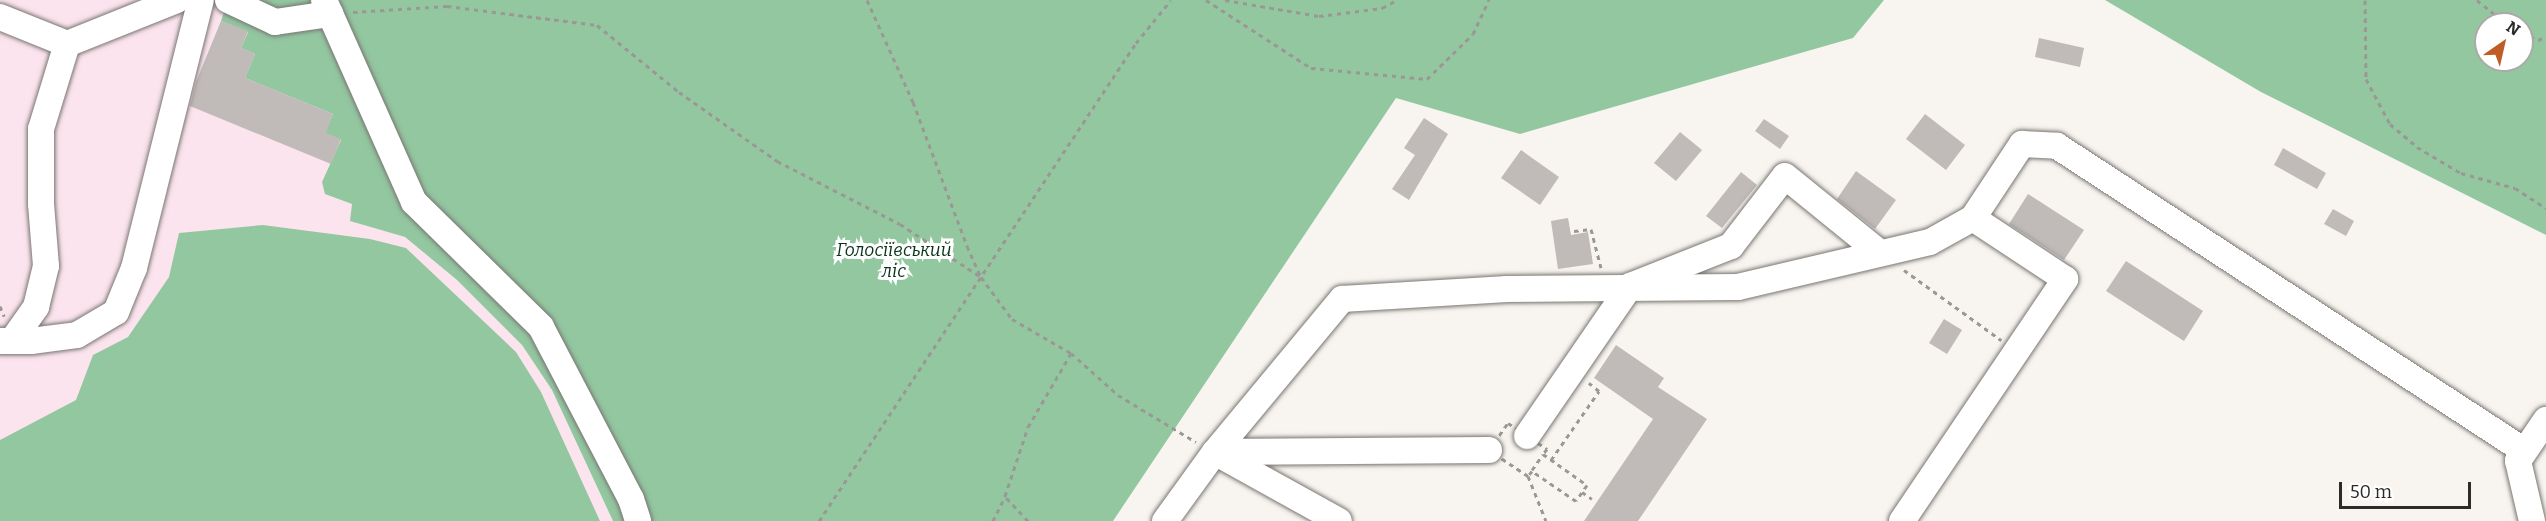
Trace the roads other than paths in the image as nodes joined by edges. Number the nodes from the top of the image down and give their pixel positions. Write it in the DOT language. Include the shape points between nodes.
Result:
graph roads {
  1 [pos="177,0"];
  2 [pos="201,0"];
  3 [pos="228,0"];
  4 [pos="327,5"];
  5 [pos="0,17"];
  6 [pos="67,44"];
  7 [pos="1972,218"];
  8 [pos="1880,253"];
  9 [pos="1618,287"];
  10 [pos="6,341"];
  11 [pos="2546,420"];
  12 [pos="1535,445"];
  13 [pos="1489,450"];
  14 [pos="2523,450"];
  15 [pos="1215,452"];
  16 [pos="638,521"];
  17 [pos="1165,521"];
  18 [pos="1339,521"];
  19 [pos="1902,521"];
  20 [pos="2532,521"];
  1 -- 6 [label="lane"];
  2 -- 10 [label="lane" via="134,268 116,312 77,335"];
  3 -- 4 [label="lane" via="275,22"];
  4 -- 16 [label="lane" via="414,202 542,327 631,499"];
  5 -- 6 [label="lane"];
  6 -- 10 [label="lane" via="41,129 46,266 36,307"];
  7 -- 8 [label="lane" via="1930,242"];
  7 -- 14 [label="lane" via="2022,144 2057,146"];
  7 -- 19 [label="lane" via="2065,279"];
  8 -- 9 [label="lane" via="1738,287"];
  8 -- 9 [label="lane" via="1785,176 1731,246"];
  9 -- 12 [label="lane"];
  9 -- 15 [label="lane" via="1342,299"];
  11 -- 14 [label="lane"];
  13 -- 15 [label="lane"];
  14 -- 20 [label="lane" via="2518,461"];
  15 -- 17 [label="lane"];
  15 -- 18 [label="lane"];
}
